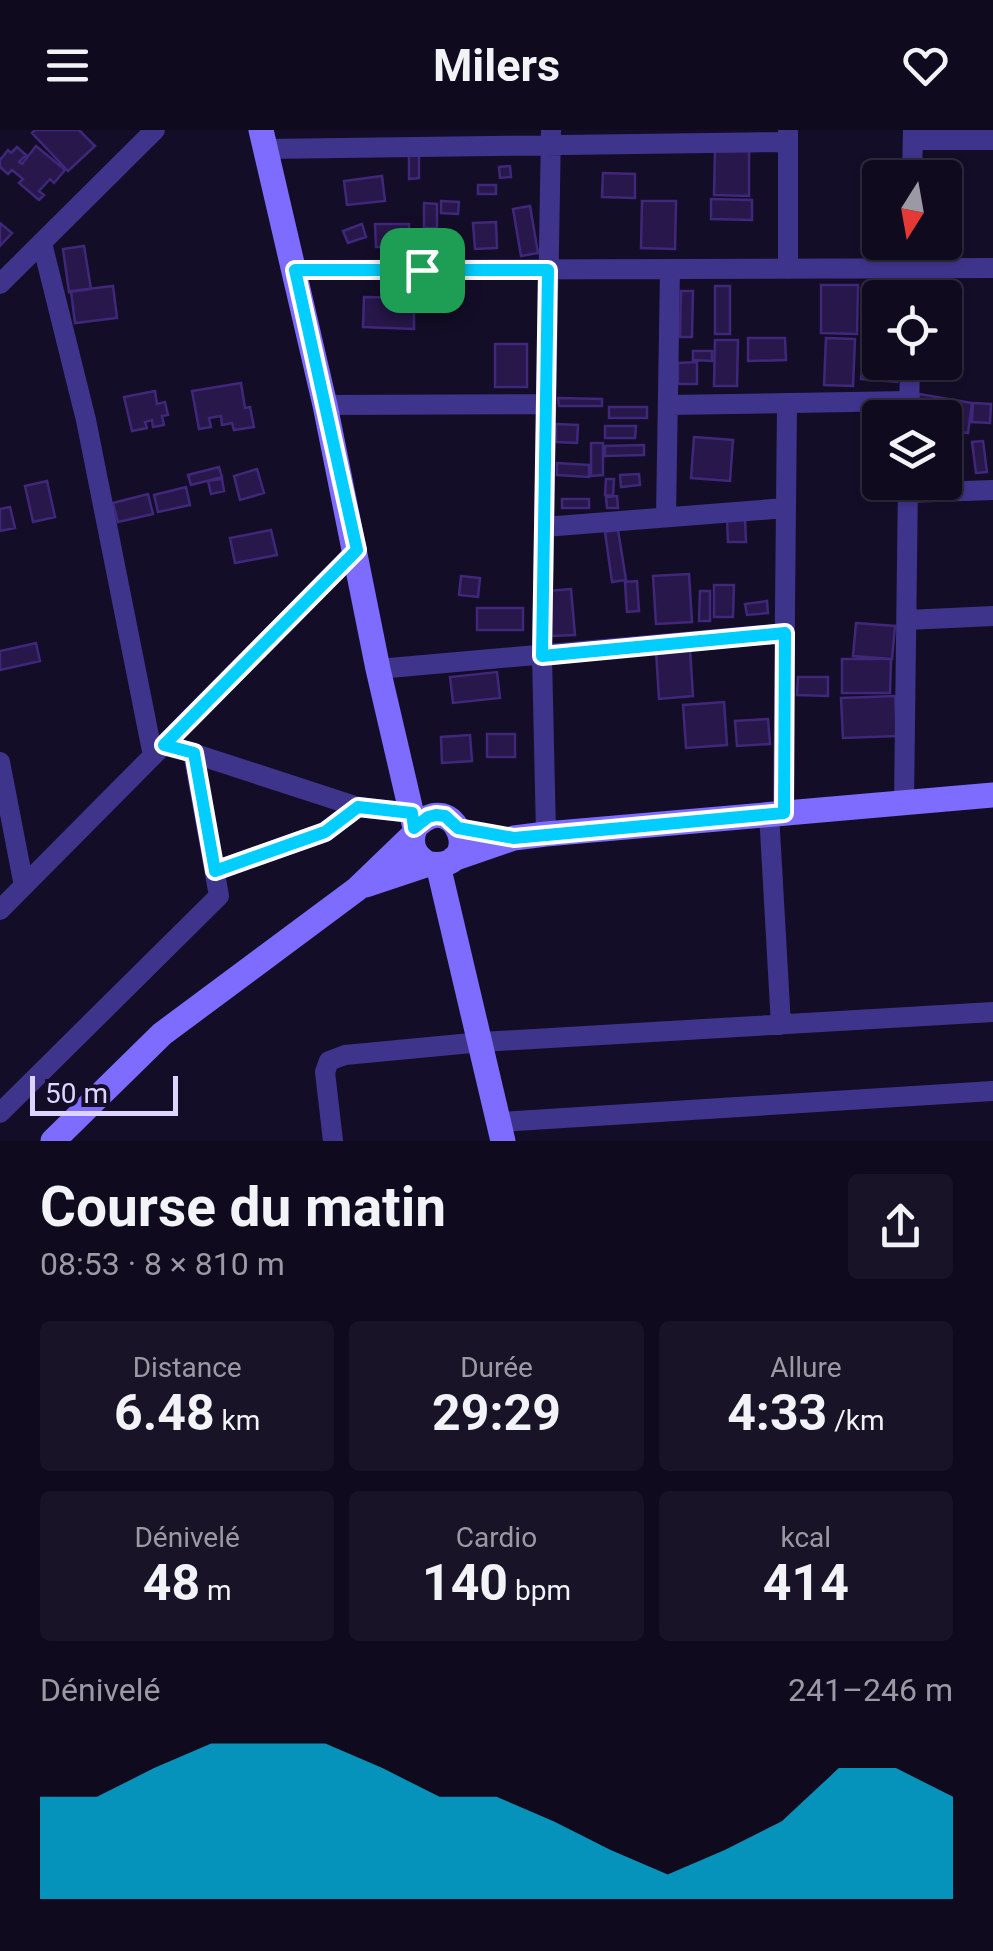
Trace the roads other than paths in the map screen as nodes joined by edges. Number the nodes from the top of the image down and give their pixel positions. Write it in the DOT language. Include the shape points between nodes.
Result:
graph roads {
  1 [pos="155,130"];
  2 [pos="913,135"];
  3 [pos="788,136"];
  4 [pos="658,137"];
  5 [pos="551,138"];
  6 [pos="263,139"];
  7 [pos="993,140"];
  8 [pos="912,160"];
  9 [pos="42,242"];
  10 [pos="911,260"];
  11 [pos="911,268"];
  12 [pos="993,268"];
  13 [pos="788,269"];
  14 [pos="295,270"];
  15 [pos="548,270"];
  16 [pos="670,270"];
  17 [pos="911,280"];
  18 [pos="0,284"];
  19 [pos="787,403"];
  20 [pos="546,404"];
  21 [pos="668,405"];
  22 [pos="325,406"];
  23 [pos="862,407"];
  24 [pos="962,489"];
  25 [pos="993,490"];
  26 [pos="908,500"];
  27 [pos="786,508"];
  28 [pos="666,518"];
  29 [pos="544,526"];
  30 [pos="357,550"];
  31 [pos="993,616"];
  32 [pos="907,620"];
  33 [pos="785,633"];
  34 [pos="542,656"];
  35 [pos="378,668"];
  36 [pos="158,750"];
  37 [pos="194,753"];
  38 [pos="0,762"];
  39 [pos="993,796"];
  40 [pos="904,802"];
  41 [pos="358,807"];
  42 [pos="776,813"];
  43 [pos="427,824"];
  44 [pos="546,834"];
  45 [pos="514,838"];
  46 [pos="440,863"];
  47 [pos="215,871"];
  48 [pos="24,886"];
  49 [pos="357,888"];
  50 [pos="0,910"];
  51 [pos="993,1012"];
  52 [pos="781,1025"];
  53 [pos="482,1042"];
  54 [pos="993,1090"];
  55 [pos="0,1113"];
  56 [pos="501,1132"];
  57 [pos="329,1139"];
  58 [pos="53,1141"];
  1 -- 9 [label="street"];
  2 -- 7 [label="street"];
  2 -- 8 [label="street"];
  3 -- 4 [label="street"];
  3 -- 13 [label="street"];
  4 -- 5 [label="street"];
  5 -- 6 [label="street"];
  5 -- 15 [label="street"];
  6 -- 14 [label="main road"];
  9 -- 18 [label="street"];
  9 -- 36 [label="street"];
  10 -- 11 [label="street"];
  11 -- 12 [label="street"];
  11 -- 13 [label="street"];
  11 -- 17 [label="street"];
  13 -- 16 [label="street"];
  14 -- 15 [label="street"];
  14 -- 22 [label="main road"];
  15 -- 16 [label="street"];
  15 -- 20 [label="street"];
  16 -- 21 [label="street"];
  19 -- 21 [label="street"];
  19 -- 23 [label="street"];
  19 -- 27 [label="street"];
  20 -- 22 [label="street"];
  20 -- 29 [label="street"];
  21 -- 28 [label="street"];
  22 -- 30 [label="main road"];
  24 -- 25 [label="street"];
  26 -- 32 [label="street"];
  27 -- 28 [label="street"];
  27 -- 33 [label="street"];
  28 -- 29 [label="street"];
  29 -- 34 [label="street"];
  30 -- 35 [label="main road"];
  30 -- 36 [label="street"];
  31 -- 32 [label="street"];
  32 -- 40 [label="street"];
  33 -- 34 [label="street"];
  33 -- 42 [label="street"];
  34 -- 35 [label="street"];
  34 -- 44 [label="street"];
  35 -- 43 [label="main road" via="399,752"];
  36 -- 37 [label="street"];
  36 -- 48 [label="street"];
  37 -- 41 [label="street"];
  37 -- 47 [label="street"];
  38 -- 48 [label="street"];
  39 -- 40 [label="main road"];
  40 -- 42 [label="main road"];
  41 -- 43 [label="street"];
  41 -- 47 [label="street" via="325,832"];
  42 -- 44 [label="main road"];
  42 -- 52 [label="street"];
  43 -- 45 [label="main road"];
  43 -- 46 [label="main road" via="415,853"];
  43 -- 46 [label="main road" via="462,844"];
  43 -- 49 [label="main road"];
  44 -- 45 [label="main road"];
  45 -- 46 [label="main road"];
  46 -- 49 [label="main road"];
  46 -- 53 [label="main road"];
  47 -- 55 [label="street" via="215,901"];
  48 -- 50 [label="street"];
  49 -- 58 [label="main road" via="162,1034"];
  51 -- 52 [label="street"];
  52 -- 53 [label="street"];
  53 -- 56 [label="main road"];
  53 -- 57 [label="street" via="328,1061"];
  54 -- 56 [label="street"];
}
